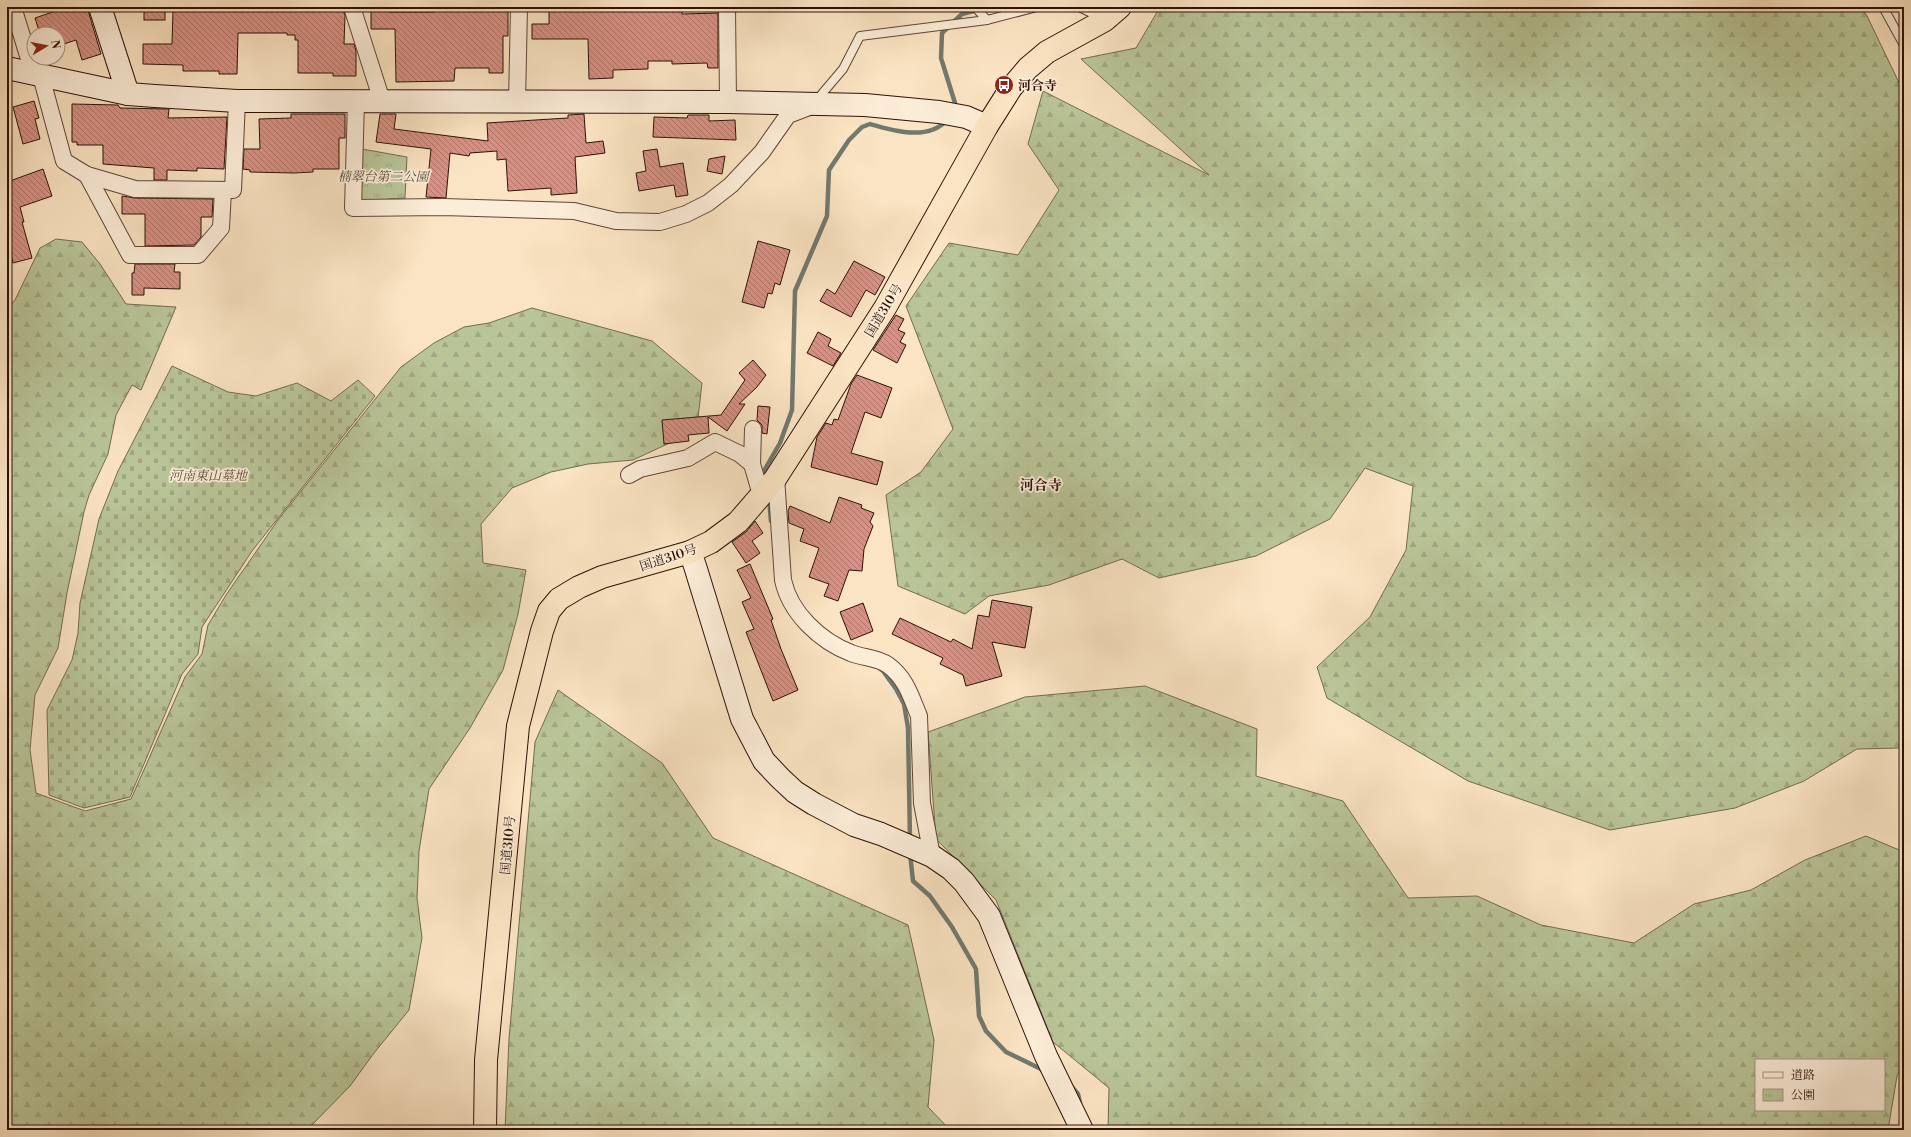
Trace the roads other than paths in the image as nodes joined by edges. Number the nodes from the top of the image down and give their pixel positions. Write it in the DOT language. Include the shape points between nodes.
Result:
graph roads {
  1 [pos="13,7"];
  2 [pos="100,7"];
  3 [pos="352,7"];
  4 [pos="519,7"];
  5 [pos="727,7"];
  6 [pos="975,7"];
  7 [pos="1037,7"];
  8 [pos="1079,7"];
  9 [pos="1883,7"];
  10 [pos="1113,13"];
  11 [pos="986,19"];
  12 [pos="1904,45"];
  13 [pos="7,68"];
  14 [pos="36,74"];
  15 [pos="128,94"];
  16 [pos="237,101"];
  17 [pos="356,101"];
  18 [pos="382,101"];
  19 [pos="517,102"];
  20 [pos="728,102"];
  21 [pos="812,105"];
  22 [pos="988,126"];
  23 [pos="87,175"];
  24 [pos="223,190"];
  25 [pos="753,429"];
  26 [pos="752,464"];
  27 [pos="629,475"];
  28 [pos="768,486"];
  29 [pos="690,552"];
  30 [pos="928,854"];
  31 [pos="485,1130"];
  32 [pos="1082,1130"];
  1 -- 14 [label="street"];
  2 -- 15 [label="street"];
  3 -- 18 [label="street"];
  4 -- 19 [label="street"];
  5 -- 20 [label="street"];
  6 -- 11 [label="lane"];
  7 -- 11 [label="lane"];
  8 -- 10 [label="lane"];
  9 -- 12 [label="lane"];
  10 -- 22 [label="highway, 国道310号" via="1047,52 1028,68 1011,88"];
  11 -- 21 [label="lane" via="860,36 842,69"];
  13 -- 14 [label="street"];
  14 -- 15 [label="street"];
  14 -- 23 [label="street" via="64,161"];
  15 -- 16 [label="street"];
  16 -- 17 [label="street"];
  16 -- 24 [label="street" via="233,190"];
  17 -- 18 [label="street"];
  17 -- 21 [label="street" via="353,208 443,207 574,211 616,221 660,222 686,214 708,203 731,185 762,152 788,115"];
  18 -- 19 [label="street"];
  19 -- 20 [label="street"];
  20 -- 21 [label="street"];
  21 -- 22 [label="street" via="865,105 939,112 966,117"];
  22 -- 28 [label="highway, 国道310号" via="886,308"];
  23 -- 24 [label="street" via="135,189"];
  23 -- 24 [label="street" via="130,255 198,255 220,228"];
  25 -- 26 [label="street"];
  26 -- 27 [label="street" via="740,454 715,442 688,458 646,467"];
  26 -- 28 [label="street"];
  28 -- 29 [label="highway, 国道310号" via="738,522 711,542"];
  28 -- 30 [label="street" via="786,594 798,613 810,627 835,646 888,664 905,682 919,716 922,803"];
  29 -- 30 [label="street" via="742,719 764,761 796,792 814,804 854,825"];
  29 -- 31 [label="highway, 国道310号" via="579,586 549,611 518,726 486,1060"];
  30 -- 32 [label="street" via="951,869 964,882 989,916 1046,1056"];
}
